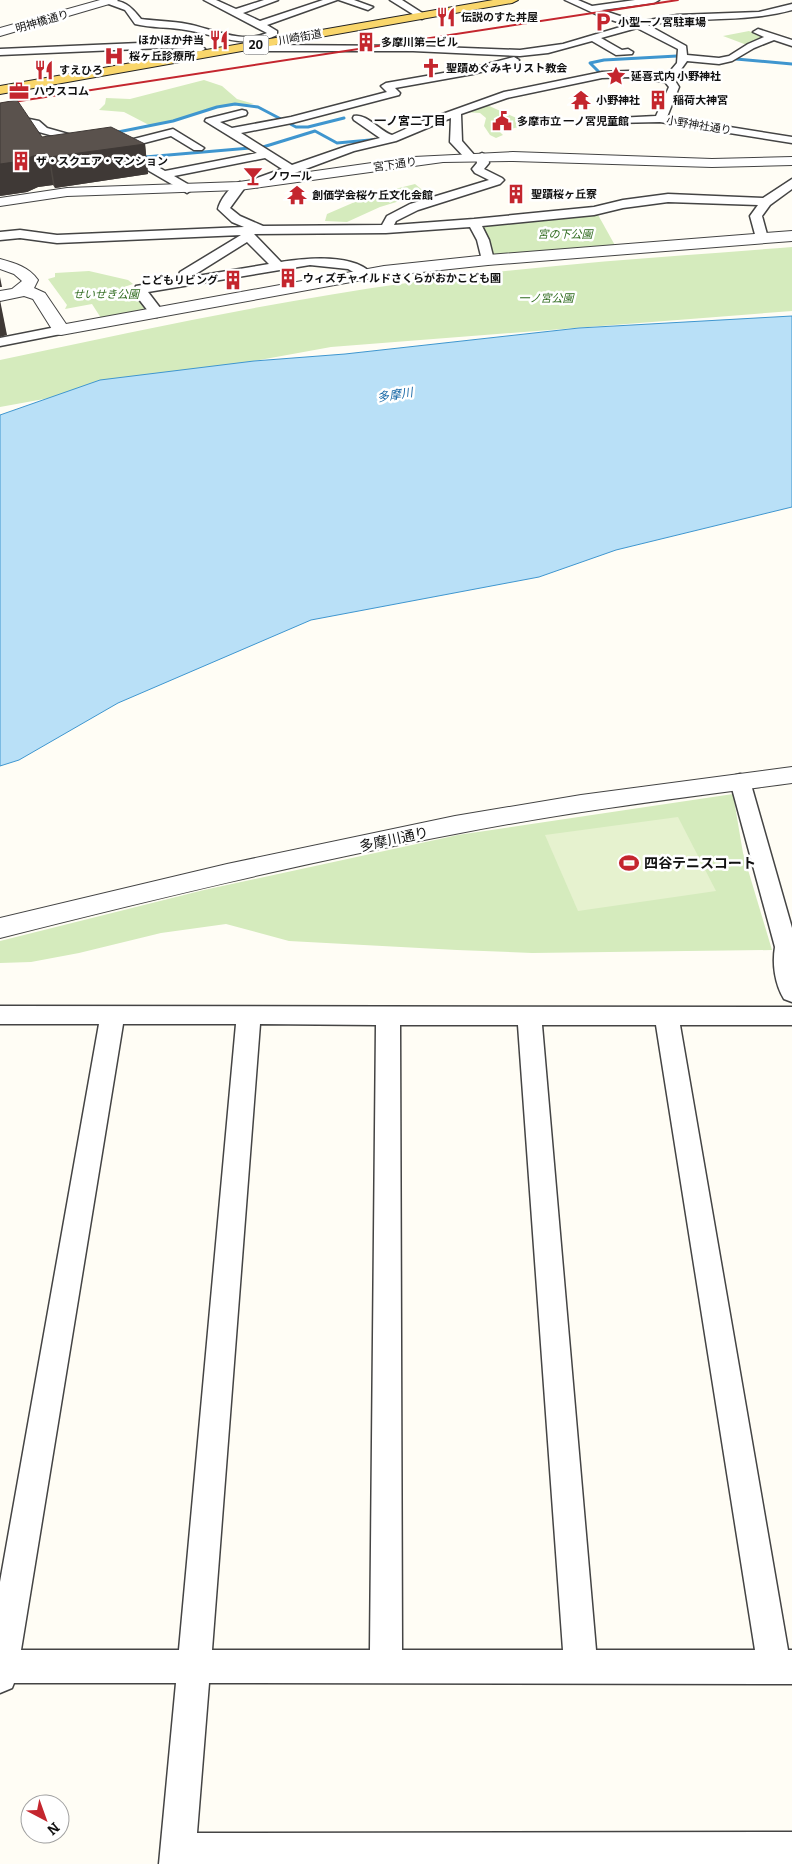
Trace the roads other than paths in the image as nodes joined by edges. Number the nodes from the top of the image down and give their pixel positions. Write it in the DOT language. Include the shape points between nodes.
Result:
graph roads {
  1 [pos="273,0"];
  2 [pos="332,0"];
  3 [pos="344,0"];
  4 [pos="395,0"];
  5 [pos="484,0"];
  6 [pos="512,0"];
  7 [pos="570,0"];
  8 [pos="654,0"];
  9 [pos="107,1"];
  10 [pos="214,1"];
  11 [pos="368,7"];
  12 [pos="792,7"];
  13 [pos="592,10"];
  14 [pos="237,12"];
  15 [pos="419,14"];
  16 [pos="725,18"];
  17 [pos="259,24"];
  18 [pos="639,25"];
  19 [pos="0,32"];
  20 [pos="592,38"];
  21 [pos="792,38"];
  22 [pos="776,39"];
  23 [pos="792,43"];
  24 [pos="263,44"];
  25 [pos="200,50"];
  26 [pos="0,52"];
  27 [pos="628,52"];
  28 [pos="520,56"];
  29 [pos="684,58"];
  30 [pos="277,60"];
  31 [pos="540,63"];
  32 [pos="560,72"];
  33 [pos="584,78"];
  34 [pos="669,79"];
  35 [pos="0,84"];
  36 [pos="0,90"];
  37 [pos="242,113"];
  38 [pos="456,113"];
  39 [pos="0,116"];
  40 [pos="358,118"];
  41 [pos="660,119"];
  42 [pos="617,121"];
  43 [pos="230,132"];
  44 [pos="389,138"];
  45 [pos="792,140"];
  46 [pos="105,144"];
  47 [pos="198,148"];
  48 [pos="260,150"];
  49 [pos="476,156"];
  50 [pos="792,161"];
  51 [pos="292,170"];
  52 [pos="164,175"];
  53 [pos="257,183"];
  54 [pos="792,183"];
  55 [pos="240,186"];
  56 [pos="186,189"];
  57 [pos="0,202"];
  58 [pos="766,202"];
  59 [pos="474,223"];
  60 [pos="386,229"];
  61 [pos="262,230"];
  62 [pos="246,234"];
  63 [pos="0,236"];
  64 [pos="792,236"];
  65 [pos="762,238"];
  66 [pos="488,260"];
  67 [pos="0,264"];
  68 [pos="278,266"];
  69 [pos="366,275"];
  70 [pos="186,281"];
  71 [pos="24,290"];
  72 [pos="0,296"];
  73 [pos="157,313"];
  74 [pos="61,330"];
  75 [pos="0,342"];
  76 [pos="792,775"];
  77 [pos="740,781"];
  78 [pos="0,928"];
  79 [pos="789,947"];
  80 [pos="792,993"];
  81 [pos="0,1015"];
  82 [pos="388,1015"];
  83 [pos="666,1015"];
  84 [pos="112,1016"];
  85 [pos="249,1016"];
  86 [pos="529,1016"];
  87 [pos="792,1016"];
  88 [pos="194,1666"];
  89 [pos="386,1666"];
  90 [pos="581,1666"];
  91 [pos="787,1667"];
  92 [pos="1,1669"];
  93 [pos="792,1850"];
  94 [pos="178,1857"];
  1 -- 14 [label="street"];
  2 -- 17 [label="street"];
  3 -- 11 [label="street"];
  4 -- 15 [label="street"];
  5 -- 15 [label="main road, 川崎街道 / 20"];
  6 -- 15 [label="main road, 川崎街道 / 20"];
  7 -- 13 [label="street"];
  8 -- 13 [label="street"];
  9 -- 19 [label="street, 明神橋通り"];
  9 -- 24 [label="street" via="128,8 138,22 185,27"];
  10 -- 14 [label="street"];
  12 -- 16 [label="street" via="773,13"];
  13 -- 18 [label="street"];
  14 -- 17 [label="street"];
  15 -- 24 [label="main road, 川崎街道 / 20"];
  16 -- 18 [label="street" via="670,19"];
  16 -- 22 [label="street"];
  17 -- 24 [label="street" via="274,33"];
  18 -- 20 [label="street"];
  18 -- 29 [label="street" via="678,44 683,48"];
  20 -- 27 [label="street" via="620,53"];
  20 -- 28 [label="street"];
  21 -- 22 [label="street"];
  22 -- 23 [label="street"];
  22 -- 29 [label="street" via="719,61"];
  24 -- 25 [label="main road, 川崎街道 / 20"];
  24 -- 28 [label="street" via="361,50 412,48"];
  24 -- 30 [label="street"];
  24 -- 36 [label="main road, 川崎街道 / 20"];
  25 -- 26 [label="street" via="162,45"];
  25 -- 35 [label="main road, 川崎街道 / 20"];
  28 -- 31 [label="street"];
  28 -- 43 [label="street" via="473,71 386,86 394,93 292,120"];
  29 -- 34 [label="street"];
  32 -- 33 [label="street"];
  33 -- 34 [label="street" via="616,74"];
  33 -- 38 [label="street" via="504,95"];
  34 -- 41 [label="street, 小野神社通り" via="674,87"];
  37 -- 43 [label="street" via="210,121"];
  38 -- 44 [label="street"];
  38 -- 49 [label="street" via="456,142"];
  39 -- 46 [label="street"];
  40 -- 44 [label="street"];
  41 -- 42 [label="street"];
  41 -- 45 [label="street, 小野神社通り"];
  43 -- 48 [label="street"];
  44 -- 51 [label="street"];
  46 -- 47 [label="street" via="173,132"];
  46 -- 52 [label="street"];
  48 -- 51 [label="street"];
  48 -- 52 [label="street"];
  49 -- 50 [label="street, 宮下通り" via="708,163"];
  49 -- 53 [label="street, 宮下通り" via="396,163"];
  49 -- 60 [label="street" via="483,163 478,171 498,180 496,182 414,207 391,219"];
  51 -- 53 [label="street"];
  52 -- 56 [label="street"];
  53 -- 55 [label="street, 宮下通り"];
  54 -- 58 [label="street"];
  55 -- 56 [label="street, 宮下通り"];
  55 -- 61 [label="street" via="224,209 236,219"];
  56 -- 57 [label="street, 宮下通り" via="66,192"];
  58 -- 59 [label="street" via="668,198 594,211"];
  58 -- 65 [label="street" via="756,216"];
  59 -- 60 [label="street"];
  59 -- 66 [label="street"];
  60 -- 61 [label="street"];
  61 -- 62 [label="street"];
  62 -- 63 [label="street" via="57,239 20,234"];
  62 -- 68 [label="street"];
  62 -- 70 [label="street" via="185,275"];
  64 -- 65 [label="street"];
  65 -- 66 [label="street"];
  66 -- 69 [label="street"];
  67 -- 71 [label="street" via="25,274 30,283"];
  68 -- 69 [label="street" via="324,262 351,266"];
  68 -- 70 [label="street"];
  69 -- 73 [label="street"];
  70 -- 73 [label="street" via="141,290"];
  71 -- 72 [label="street"];
  71 -- 74 [label="street" via="39,296"];
  73 -- 74 [label="street"];
  74 -- 75 [label="street"];
  76 -- 77 [label="street, 多摩川通り"];
  77 -- 78 [label="street, 多摩川通り" via="455,826 171,887"];
  77 -- 79 [label="street"];
  79 -- 80 [label="street" via="784,961"];
  81 -- 84 [label="street"];
  82 -- 85 [label="street"];
  82 -- 86 [label="street"];
  82 -- 89 [label="street"];
  83 -- 86 [label="street"];
  83 -- 87 [label="street"];
  83 -- 91 [label="street"];
  84 -- 85 [label="street"];
  84 -- 92 [label="street"];
  85 -- 88 [label="street"];
  86 -- 90 [label="street"];
  88 -- 89 [label="street"];
  88 -- 92 [label="street"];
  88 -- 94 [label="street"];
  89 -- 90 [label="street"];
  90 -- 91 [label="street"];
  93 -- 94 [label="street"];
}
